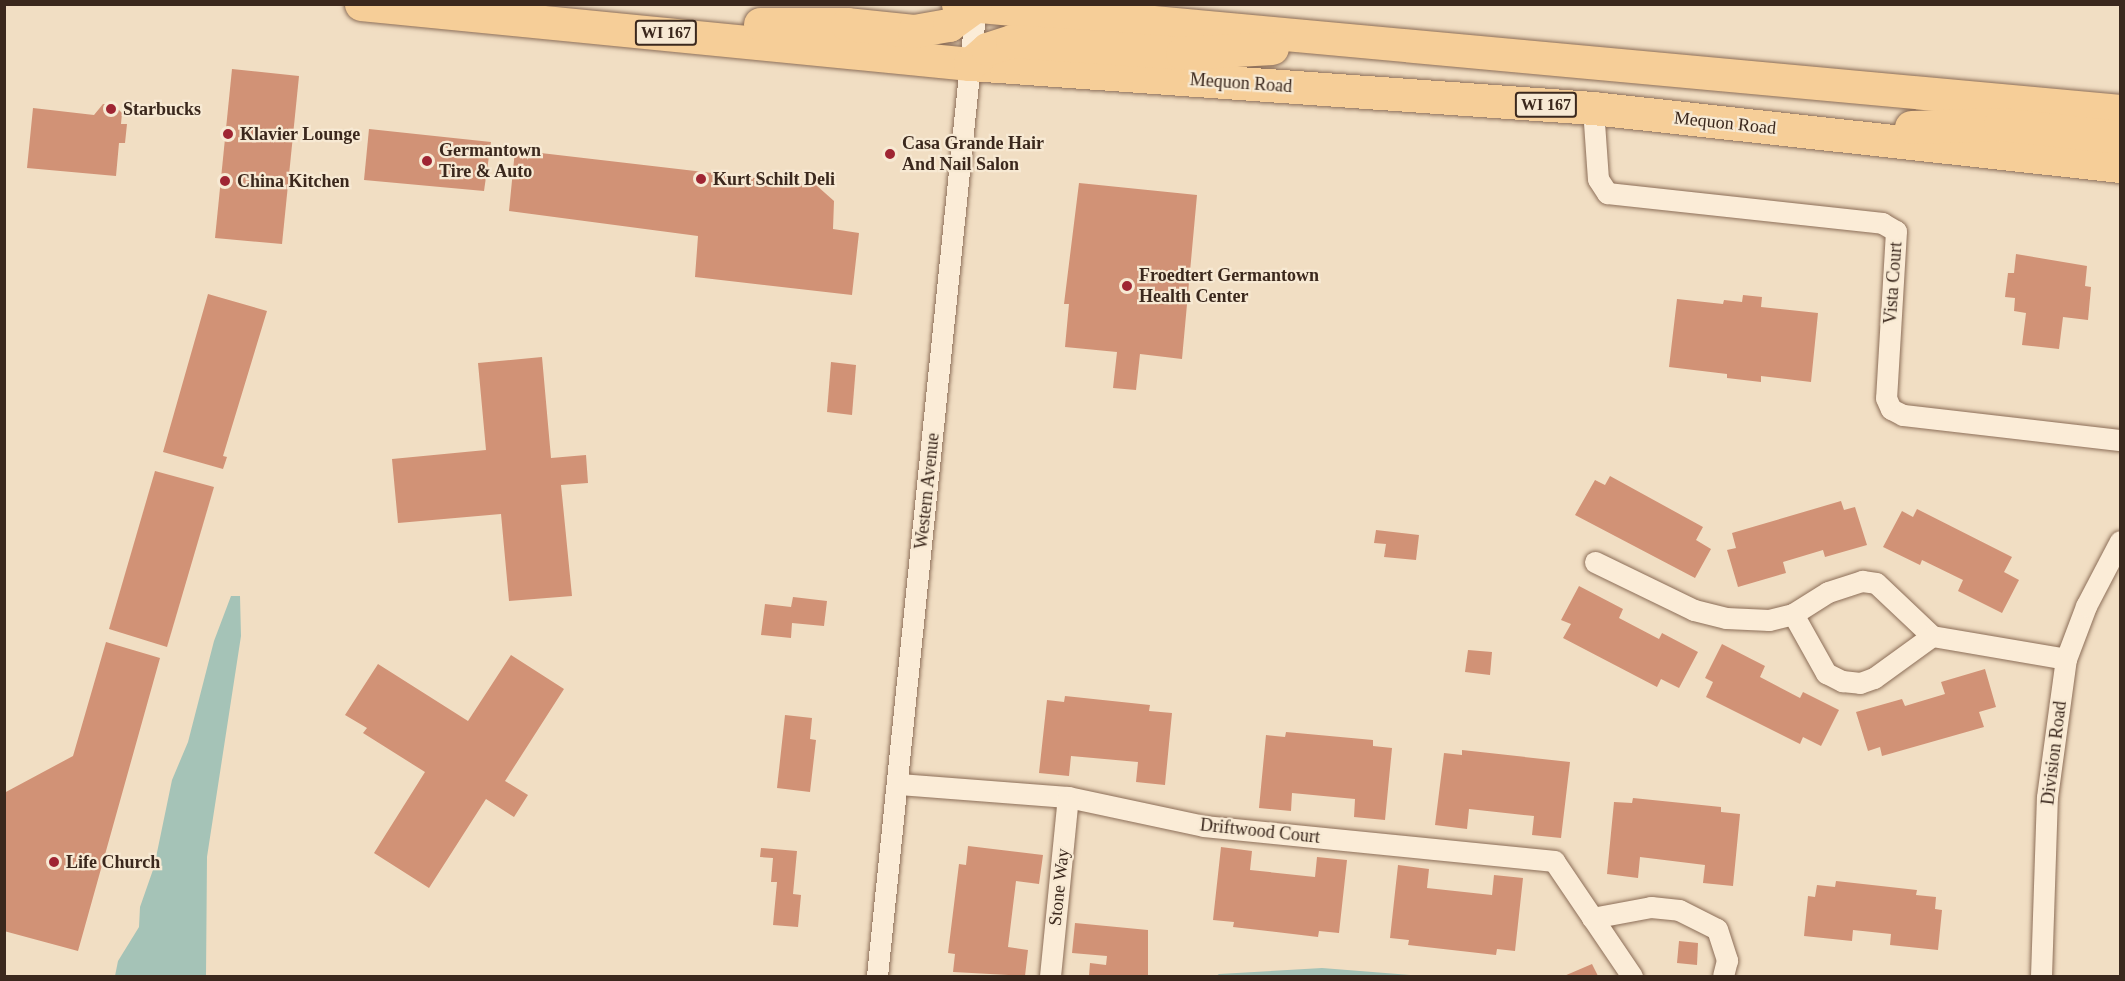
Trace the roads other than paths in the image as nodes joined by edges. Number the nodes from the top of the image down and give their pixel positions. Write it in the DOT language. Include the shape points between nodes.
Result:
graph roads {
  1 [pos="361,4"];
  2 [pos="970,5"];
  3 [pos="603,16"];
  4 [pos="690,35"];
  5 [pos="1320,36"];
  6 [pos="970,64"];
  7 [pos="1593,108"];
  8 [pos="1982,111"];
  9 [pos="2121,111"];
  10 [pos="1844,135"];
  11 [pos="2121,137"];
  12 [pos="2121,166"];
  13 [pos="2121,440"];
  14 [pos="2121,541"];
  15 [pos="1595,562"];
  16 [pos="1793,614"];
  17 [pos="1932,636"];
  18 [pos="2066,659"];
  19 [pos="899,784"];
  20 [pos="1068,797"];
  21 [pos="1593,918"];
  22 [pos="877,976"];
  23 [pos="1050,976"];
  24 [pos="1632,976"];
  25 [pos="1723,976"];
  26 [pos="2041,976"];
  1 -- 3 [label="main road, Mequon Road / WI 167"];
  2 -- 4 [label="main road" via="949,25 923,30 847,24 765,24"];
  2 -- 5 [label="main road"];
  2 -- 6 [label="street, Western Avenue"];
  3 -- 4 [label="main road, Mequon Road / WI 167"];
  4 -- 6 [label="main road, Mequon Road / WI 167"];
  5 -- 6 [label="main road" via="1261,50 1182,53 1012,41 987,49"];
  5 -- 8 [label="main road"];
  6 -- 7 [label="main road, Mequon Road / WI 167"];
  6 -- 19 [label="street, Western Avenue"];
  7 -- 10 [label="main road, Mequon Road / WI 167"];
  7 -- 13 [label="street, Vista Court" via="1598,179 1606,193 1882,223 1896,231 1886,398 1891,409 1903,415"];
  8 -- 9 [label="main road"];
  8 -- 10 [label="main road" via="1933,125"];
  8 -- 11 [label="main road"];
  10 -- 12 [label="main road, Mequon Road / WI 167"];
  14 -- 18 [label="street, Division Road" via="2086,606"];
  15 -- 16 [label="street" via="1694,610 1726,618 1769,620"];
  16 -- 17 [label="street" via="1828,592 1862,582 1875,583"];
  16 -- 17 [label="street" via="1826,673 1842,681 1860,683 1874,678"];
  17 -- 18 [label="street"];
  18 -- 26 [label="street, Division Road" via="2047,797"];
  19 -- 20 [label="street, Driftwood Court"];
  19 -- 22 [label="street, Western Avenue"];
  20 -- 21 [label="street, Driftwood Court" via="1204,826 1554,861"];
  20 -- 23 [label="street, Stone Way"];
  21 -- 24 [label="street, Driftwood Court"];
  21 -- 25 [label="street" via="1651,907 1679,910 1717,929 1727,960"];
}
